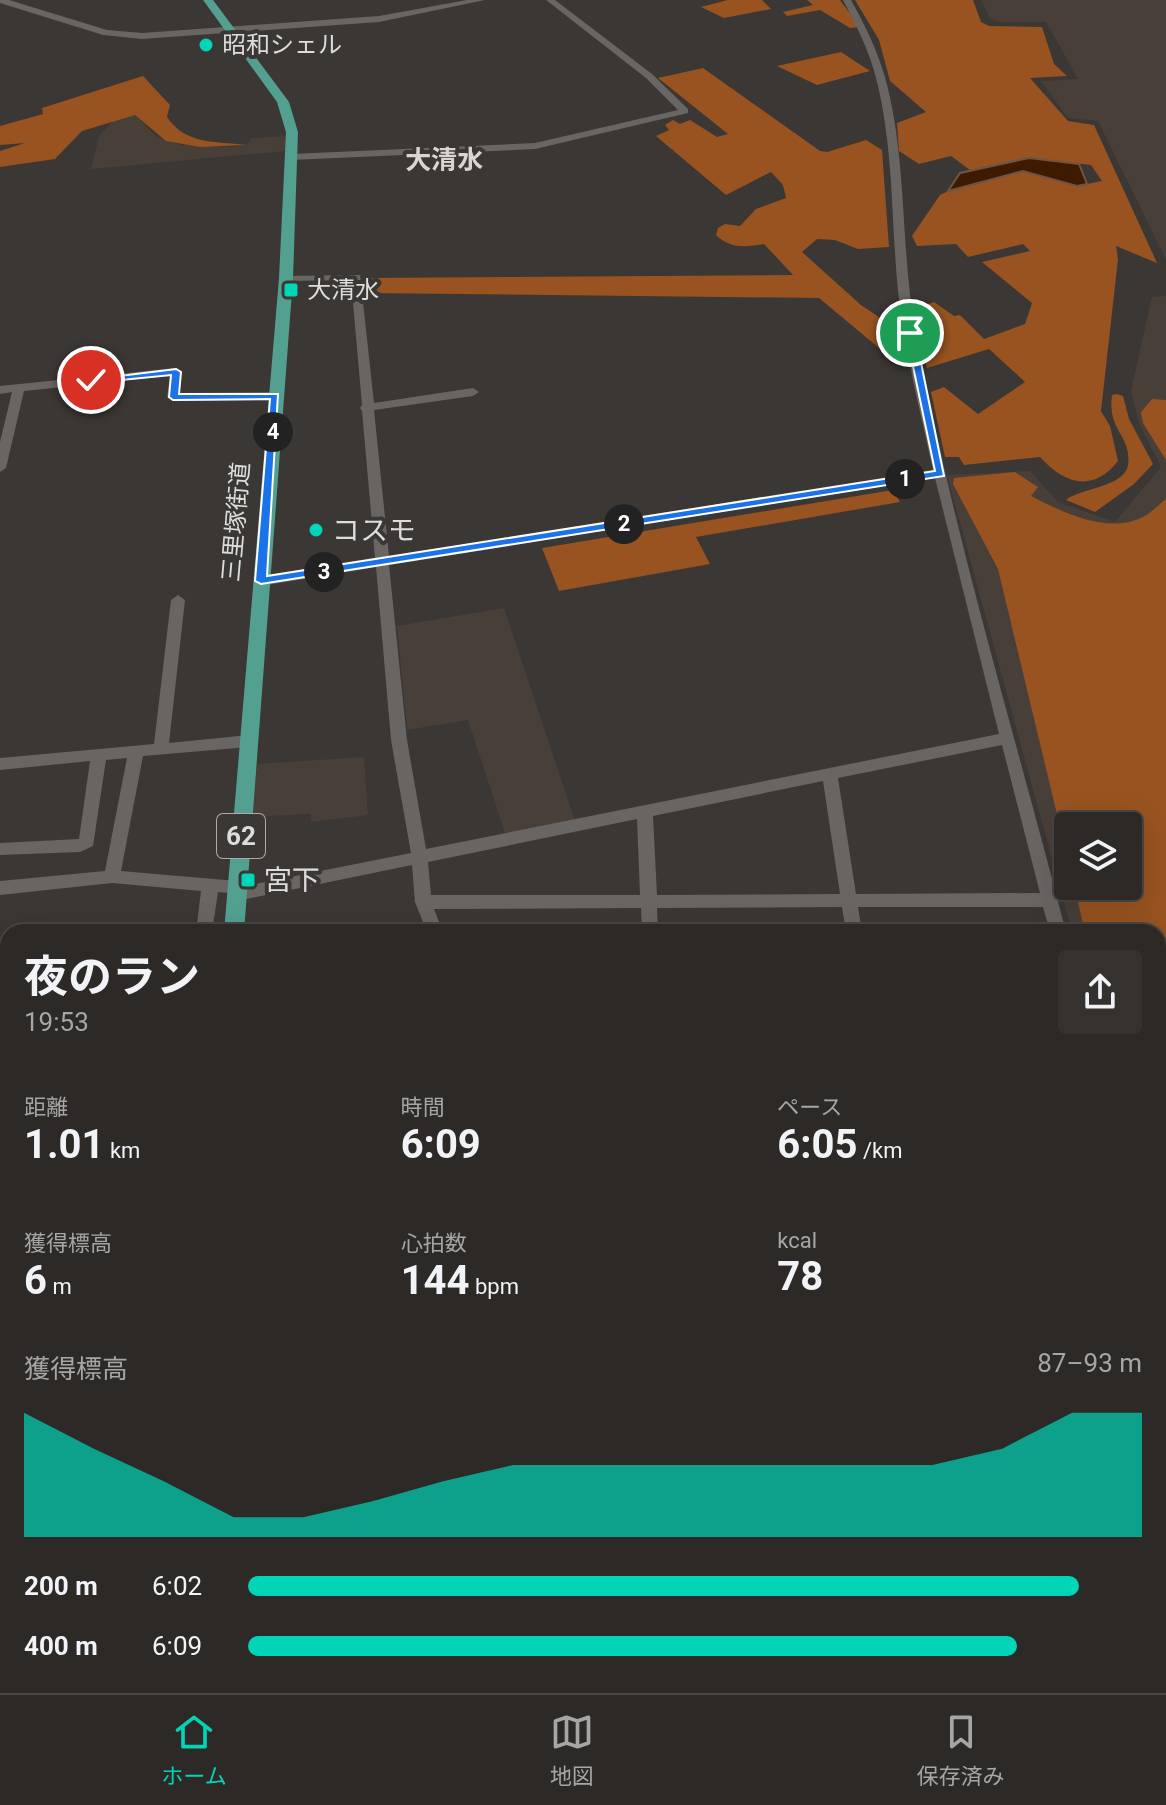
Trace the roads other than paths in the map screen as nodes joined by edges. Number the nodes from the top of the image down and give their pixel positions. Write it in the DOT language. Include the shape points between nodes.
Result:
graph roads {
  1 [pos="0,0"];
  2 [pos="208,0"];
  3 [pos="481,0"];
  4 [pos="550,0"];
  5 [pos="847,0"];
  6 [pos="231,30"];
  7 [pos="291,157"];
  8 [pos="286,278"];
  9 [pos="19,388"];
  10 [pos="0,390"];
  11 [pos="473,392"];
  12 [pos="275,396"];
  13 [pos="366,408"];
  14 [pos="0,468"];
  15 [pos="941,473"];
  16 [pos="383,564"];
  17 [pos="261,581"];
  18 [pos="178,600"];
  19 [pos="1009,738"];
  20 [pos="249,741"];
  21 [pos="161,748"];
  22 [pos="136,751"];
  23 [pos="99,754"];
  24 [pos="0,764"];
  25 [pos="830,776"];
  26 [pos="645,815"];
  27 [pos="0,849"];
  28 [pos="417,860"];
  29 [pos="112,877"];
  30 [pos="210,887"];
  31 [pos="0,888"];
  32 [pos="237,891"];
  33 [pos="1050,900"];
  34 [pos="649,901"];
  35 [pos="850,901"];
  36 [pos="423,902"];
  37 [pos="205,924"];
  38 [pos="235,924"];
  39 [pos="432,924"];
  40 [pos="650,924"];
  41 [pos="853,924"];
  42 [pos="1056,924"];
  1 -- 6 [label="street" via="112,34"];
  2 -- 6 [label="main road, 三里塚街道 / 62"];
  3 -- 6 [label="street" via="398,17"];
  4 -- 7 [label="street" via="649,76 685,111 522,148"];
  5 -- 15 [label="street" via="882,71 900,272"];
  6 -- 7 [label="main road, 三里塚街道 / 62" via="288,111"];
  7 -- 8 [label="main road, 三里塚街道 / 62"];
  8 -- 12 [label="main road, 三里塚街道 / 62"];
  8 -- 13 [label="street" via="356,277"];
  9 -- 10 [label="street"];
  9 -- 12 [label="street" via="176,372 173,397"];
  9 -- 14 [label="street"];
  11 -- 13 [label="street"];
  12 -- 17 [label="main road, 三里塚街道 / 62"];
  13 -- 16 [label="street"];
  15 -- 16 [label="street"];
  15 -- 19 [label="street"];
  16 -- 17 [label="street"];
  16 -- 28 [label="street" via="399,740"];
  17 -- 20 [label="main road, 三里塚街道 / 62"];
  18 -- 21 [label="street"];
  19 -- 25 [label="street"];
  19 -- 33 [label="street"];
  20 -- 21 [label="street"];
  20 -- 32 [label="main road, 三里塚街道 / 62"];
  21 -- 22 [label="street"];
  22 -- 23 [label="street"];
  22 -- 29 [label="street"];
  23 -- 24 [label="street"];
  23 -- 27 [label="street" via="87,842"];
  25 -- 26 [label="street"];
  25 -- 35 [label="street"];
  26 -- 28 [label="street"];
  26 -- 34 [label="street"];
  28 -- 32 [label="street"];
  28 -- 36 [label="street"];
  29 -- 30 [label="street"];
  29 -- 31 [label="street"];
  30 -- 32 [label="street"];
  30 -- 37 [label="street"];
  32 -- 38 [label="main road, 三里塚街道 / 62"];
  33 -- 35 [label="street"];
  33 -- 42 [label="street"];
  34 -- 35 [label="street"];
  34 -- 36 [label="street"];
  34 -- 40 [label="street"];
  35 -- 41 [label="street"];
  36 -- 39 [label="street"];
}
